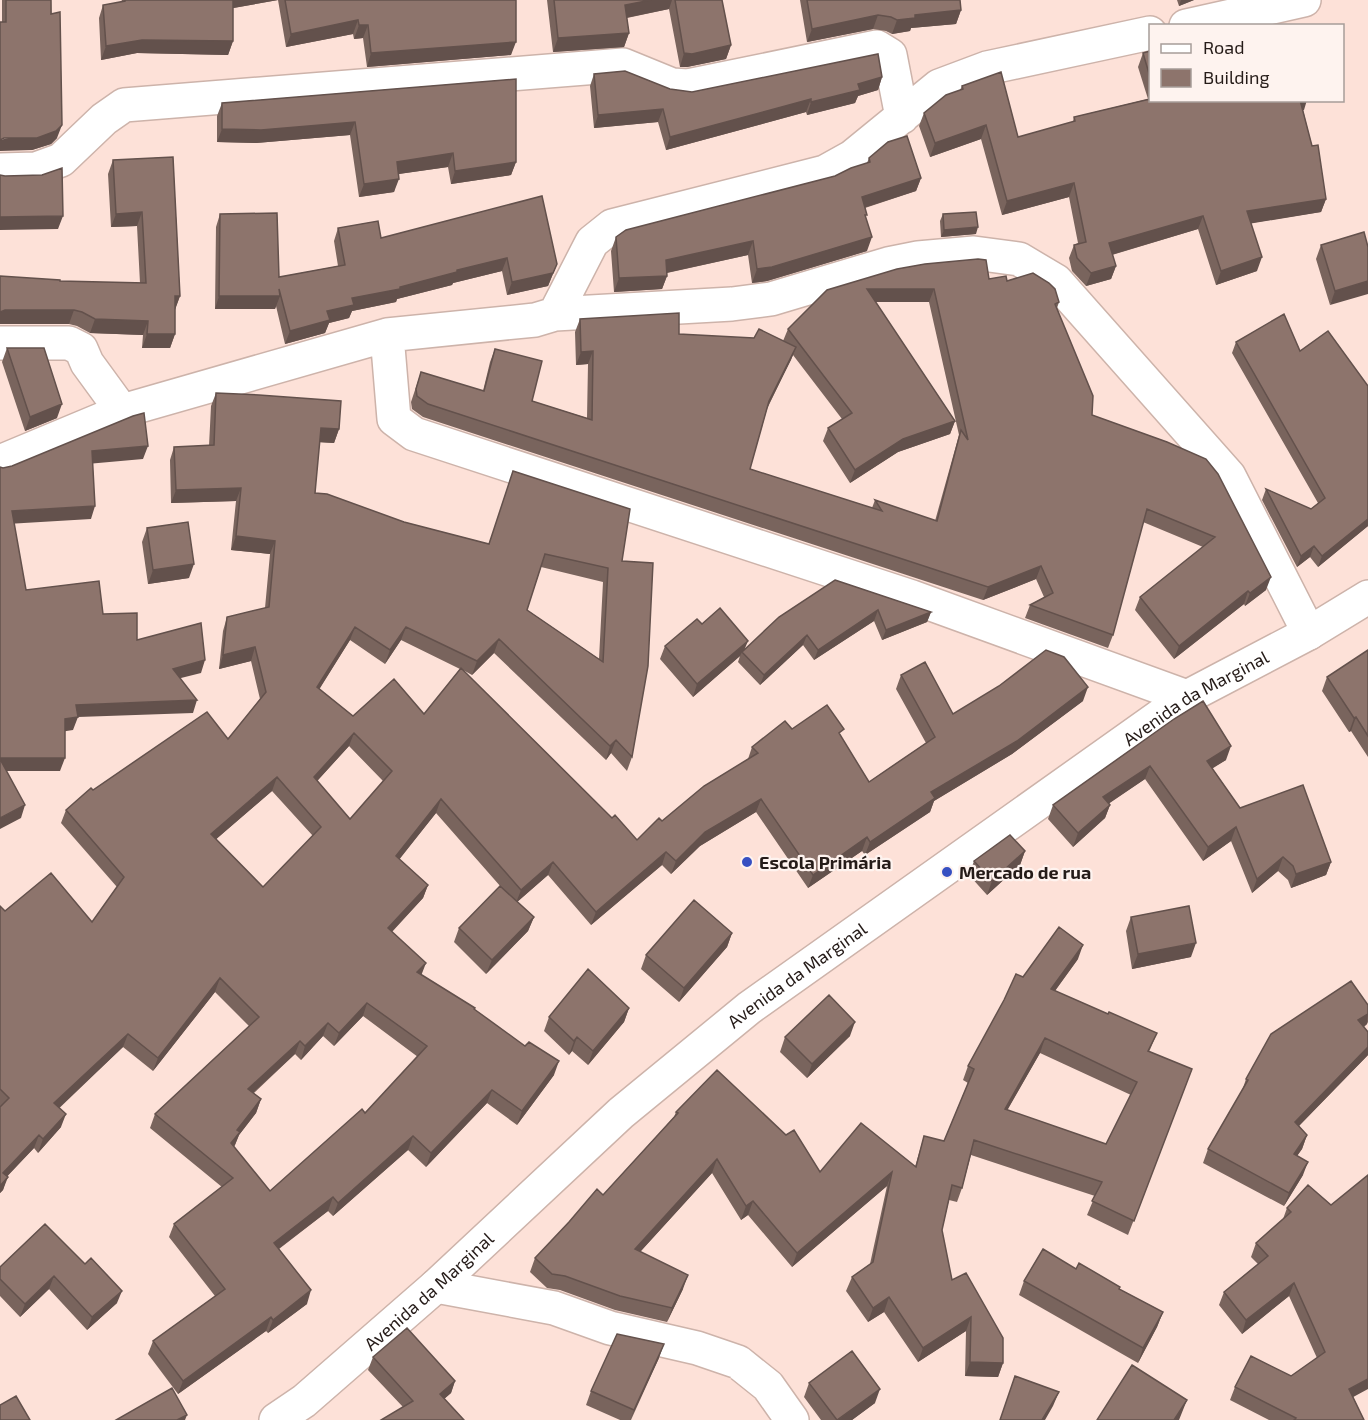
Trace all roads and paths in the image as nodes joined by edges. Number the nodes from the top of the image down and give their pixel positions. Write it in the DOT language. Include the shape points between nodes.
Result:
graph roads {
  1 [pos="1304,0"];
  2 [pos="1195,24"];
  3 [pos="1149,33"];
  4 [pos="902,117"];
  5 [pos="0,170"];
  6 [pos="555,314"];
  7 [pos="387,335"];
  8 [pos="0,344"];
  9 [pos="122,411"];
  10 [pos="0,462"];
  11 [pos="1368,597"];
  12 [pos="1309,633"];
  13 [pos="1187,697"];
  14 [pos="436,1286"];
  15 [pos="276,1420"];
  16 [pos="792,1420"];
  1 -- 2 [label="street"];
  3 -- 4 [label="street" via="987,68 939,86"];
  4 -- 5 [label="street" via="890,55 877,47 688,86 672,85 623,66 124,105 61,160 36,169"];
  4 -- 6 [label="street" via="852,157 825,172 612,226 592,242"];
  6 -- 7 [label="street" via="535,320"];
  6 -- 12 [label="street" via="771,299 918,258 974,253 1019,259 1056,280 1229,476"];
  7 -- 9 [label="street"];
  7 -- 13 [label="street" via="394,419 414,434 912,597"];
  8 -- 9 [label="street" via="69,343 81,349"];
  9 -- 10 [label="street"];
  11 -- 12 [label="street, Avenida da Marginal"];
  12 -- 13 [label="street, Avenida da Marginal"];
  13 -- 14 [label="street, Avenida da Marginal" via="749,1008 621,1113"];
  14 -- 15 [label="street, Avenida da Marginal" via="304,1401"];
  14 -- 16 [label="street" via="554,1308 610,1328 697,1348 738,1362 768,1386"];
}
